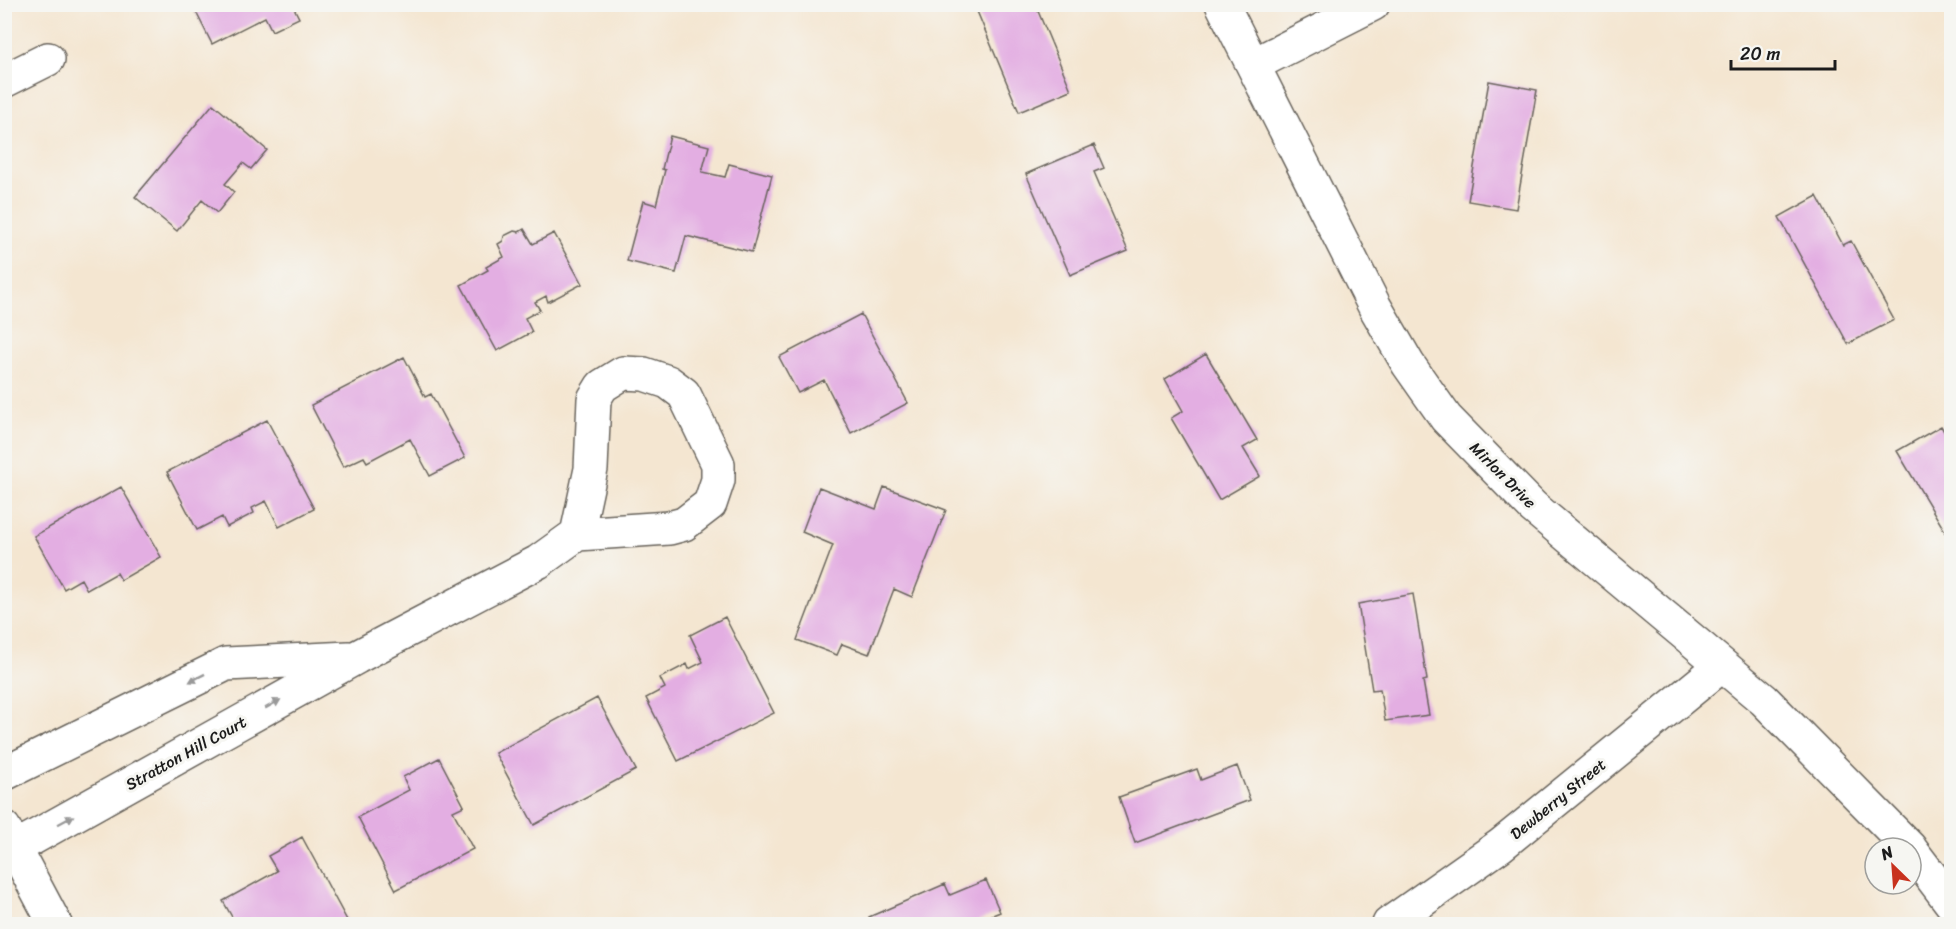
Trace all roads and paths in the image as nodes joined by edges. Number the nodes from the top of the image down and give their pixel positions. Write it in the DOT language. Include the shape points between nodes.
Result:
graph roads {
  1 [pos="1222,4"];
  2 [pos="1372,4"];
  3 [pos="48,59"];
  4 [pos="1253,65"];
  5 [pos="4,81"];
  6 [pos="577,534"];
  7 [pos="357,657"];
  8 [pos="1721,666"];
  9 [pos="4,774"];
  10 [pos="1897,836"];
  11 [pos="10,838"];
  12 [pos="1923,866"];
  13 [pos="1952,904"];
  14 [pos="55,924"];
  15 [pos="1389,924"];
  1 -- 4 [label="street, Mirlon Drive"];
  2 -- 4 [label="street"];
  3 -- 5 [label="street"];
  4 -- 8 [label="street, Mirlon Drive" via="1375,307 1446,418 1533,507"];
  6 -- 6 [label="street" via="669,528 684,524 711,504 718,464 684,394 668,382 644,374 623,373 602,386 594,399 591,470"];
  6 -- 7 [label="street, Stratton Hill Court" via="538,562"];
  7 -- 9 [label="street, Stratton Hill Court, one-way" via="226,664"];
  11 -- 7 [label="street, Stratton Hill Court, one-way"];
  8 -- 10 [label="street, Mirlon Drive" via="1778,715"];
  8 -- 15 [label="street, Dewberry Street" via="1501,845"];
  11 -- 14 [label="street"];
  12 -- 13 [label="street, Mirlon Drive"];
}
